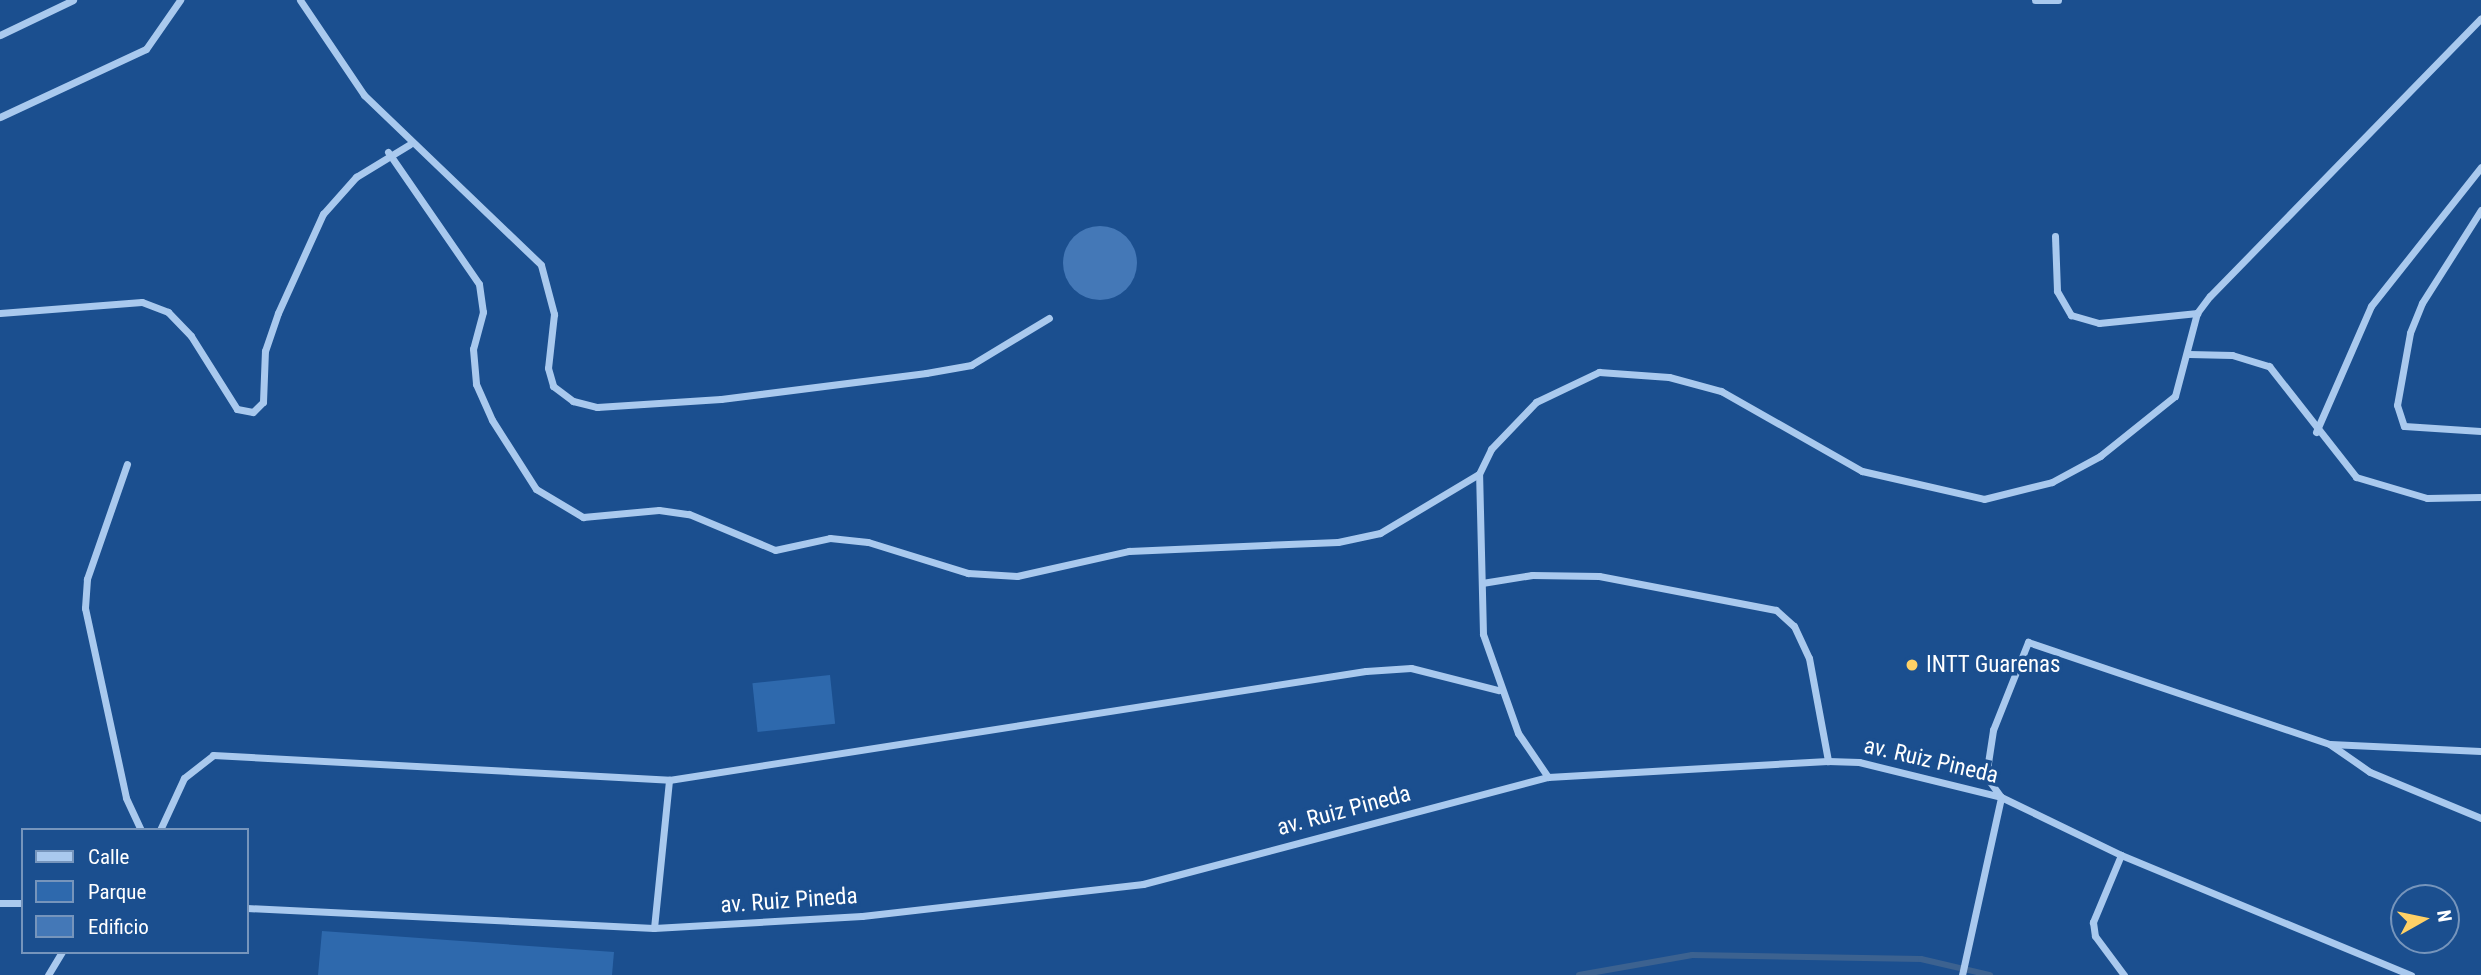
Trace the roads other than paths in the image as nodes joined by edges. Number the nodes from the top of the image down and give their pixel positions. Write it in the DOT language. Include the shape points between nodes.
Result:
graph roads {
  1 [pos="73,0"];
  2 [pos="180,0"];
  3 [pos="300,0"];
  4 [pos="2035,0"];
  5 [pos="2058,0"];
  6 [pos="2481,18"];
  7 [pos="0,35"];
  8 [pos="0,117"];
  9 [pos="410,144"];
  10 [pos="388,152"];
  11 [pos="2481,167"];
  12 [pos="2481,210"];
  13 [pos="2055,236"];
  14 [pos="0,313"];
  15 [pos="2197,313"];
  16 [pos="1049,318"];
  17 [pos="2189,354"];
  18 [pos="2481,431"];
  19 [pos="2316,432"];
  20 [pos="127,464"];
  21 [pos="1479,474"];
  22 [pos="2481,497"];
  23 [pos="1482,583"];
  24 [pos="1499,690"];
  25 [pos="2330,744"];
  26 [pos="2481,751"];
  27 [pos="1828,761"];
  28 [pos="1548,777"];
  29 [pos="669,780"];
  30 [pos="2001,797"];
  31 [pos="2481,818"];
  32 [pos="140,828"];
  33 [pos="161,828"];
  34 [pos="2121,855"];
  35 [pos="0,903"];
  36 [pos="21,903"];
  37 [pos="248,908"];
  38 [pos="654,928"];
  39 [pos="61,954"];
  40 [pos="48,975"];
  41 [pos="1962,975"];
  42 [pos="2124,975"];
  43 [pos="2411,975"];
  1 -- 7 [label="street"];
  2 -- 8 [label="street" via="146,50"];
  3 -- 9 [label="street" via="364,95"];
  4 -- 5 [label="street"];
  6 -- 15 [label="street"];
  9 -- 10 [label="street"];
  9 -- 16 [label="street" via="541,265 554,313 548,368 553,386 573,401 597,407 721,399 926,373 971,365"];
  10 -- 14 [label="street" via="323,214 278,313 265,351 263,402 253,412 237,410 168,312 142,302"];
  10 -- 21 [label="street" via="479,284 476,384 492,420 536,489 583,517 659,510 689,514 775,550 830,538 868,542 968,573 1017,576 1129,551 1338,542 1380,533"];
  11 -- 19 [label="street" via="2371,306"];
  12 -- 18 [label="street" via="2422,303 2410,333 2396,405 2404,426"];
  13 -- 15 [label="street" via="2057,291 2071,315 2099,323"];
  15 -- 17 [label="street"];
  17 -- 19 [label="street" via="2232,355 2269,366"];
  17 -- 21 [label="street" via="2175,396 2161,412 2052,482 2003,498 1955,494 1862,471 1721,391 1669,377 1599,372 1536,402 1491,449"];
  19 -- 22 [label="street" via="2370,484 2427,498"];
  20 -- 32 [label="street" via="87,579 85,608 126,798"];
  21 -- 23 [label="street"];
  23 -- 24 [label="street" via="1483,634"];
  23 -- 27 [label="street" via="1532,575 1599,576 1776,610 1794,626 1809,658"];
  24 -- 28 [label="street"];
  24 -- 29 [label="street" via="1412,668 1366,671"];
  25 -- 26 [label="street"];
  25 -- 30 [label="street" via="2031,642 1993,730 1986,776"];
  25 -- 31 [label="street" via="2370,772"];
  27 -- 28 [label="street, av. Ruiz Pineda"];
  27 -- 30 [label="street, av. Ruiz Pineda" via="1859,762"];
  28 -- 38 [label="street, av. Ruiz Pineda" via="1143,884 862,916"];
  29 -- 33 [label="street" via="213,755 184,778"];
  29 -- 38 [label="street"];
  30 -- 34 [label="street, av. Ruiz Pineda"];
  30 -- 41 [label="street"];
  34 -- 42 [label="street" via="2093,922 2095,936"];
  34 -- 43 [label="street, av. Ruiz Pineda"];
  35 -- 36 [label="street"];
  37 -- 38 [label="street, av. Ruiz Pineda"];
  39 -- 40 [label="street"];
}
